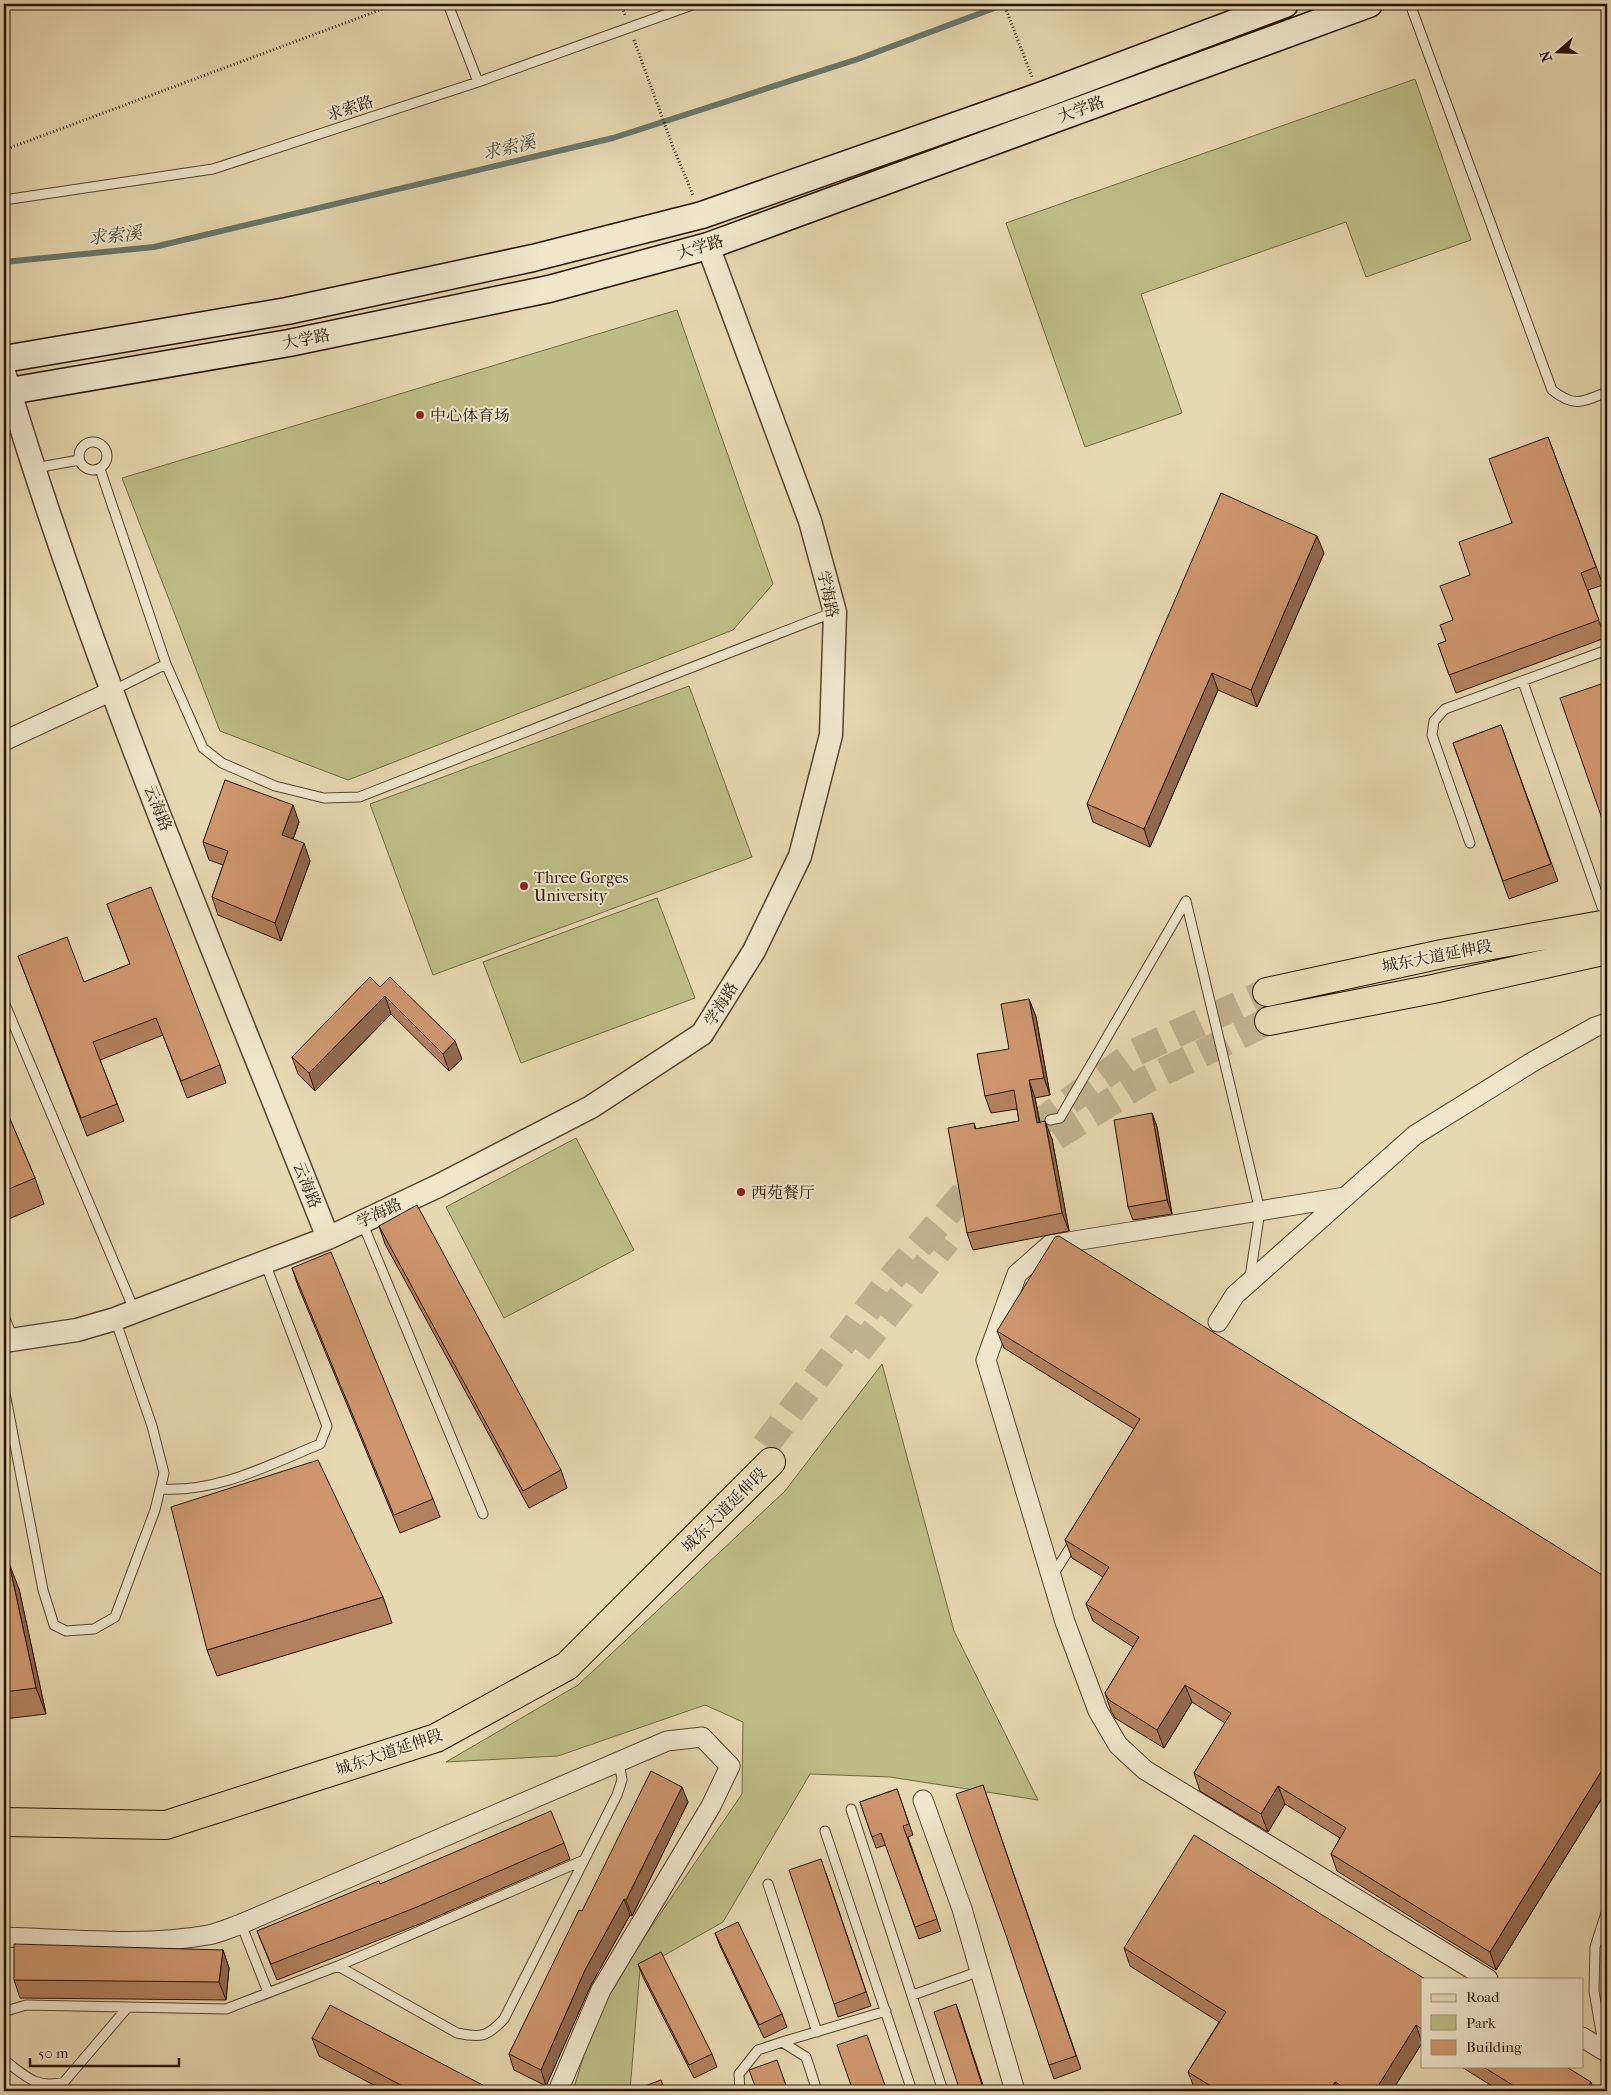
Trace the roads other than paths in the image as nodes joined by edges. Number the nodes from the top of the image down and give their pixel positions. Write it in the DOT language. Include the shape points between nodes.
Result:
graph roads {
  1 [pos="448,4"];
  2 [pos="695,4"];
  3 [pos="1285,4"];
  4 [pos="1369,4"];
  5 [pos="1410,4"];
  6 [pos="478,82"];
  7 [pos="4,200"];
  8 [pos="708,246"];
  9 [pos="4,359"];
  10 [pos="6,385"];
  11 [pos="1607,392"];
  12 [pos="79,460"];
  13 [pos="34,468"];
  14 [pos="100,469"];
  15 [pos="835,612"];
  16 [pos="1607,650"];
  17 [pos="166,664"];
  18 [pos="1522,682"];
  19 [pos="112,691"];
  20 [pos="4,741"];
  21 [pos="1470,842"];
  22 [pos="1604,915"];
  23 [pos="1607,950"];
  24 [pos="1267,992"];
  25 [pos="4,1002"];
  26 [pos="1269,1021"];
  27 [pos="1607,1023"];
  28 [pos="1050,1120"];
  29 [pos="1345,1197"];
  30 [pos="1260,1211"];
  31 [pos="362,1222"];
  32 [pos="328,1238"];
  33 [pos="264,1262"];
  34 [pos="1250,1282"];
  35 [pos="125,1315"];
  36 [pos="4,1316"];
  37 [pos="1218,1322"];
  38 [pos="9,1341"];
  39 [pos="4,1388"];
  40 [pos="160,1489"];
  41 [pos="483,1514"];
  42 [pos="1082,1528"];
  43 [pos="1052,1576"];
  44 [pos="619,1762"];
  45 [pos="923,1800"];
  46 [pos="850,1809"];
  47 [pos="4,1813"];
  48 [pos="4,1822"];
  49 [pos="825,1830"];
  50 [pos="584,1860"];
  51 [pos="768,1884"];
  52 [pos="1607,1910"];
  53 [pos="241,1924"];
  54 [pos="4,1937"];
  55 [pos="338,1966"];
  56 [pos="980,1971"];
  57 [pos="1486,1978"];
  58 [pos="268,1992"];
  59 [pos="913,1996"];
  60 [pos="127,2008"];
  61 [pos="886,2012"];
  62 [pos="4,2014"];
  63 [pos="817,2032"];
  64 [pos="1584,2039"];
  65 [pos="782,2042"];
  66 [pos="1605,2058"];
  67 [pos="4,2060"];
  68 [pos="558,2091"];
  69 [pos="740,2091"];
  70 [pos="817,2091"];
  71 [pos="912,2091"];
  72 [pos="943,2091"];
  73 [pos="1015,2091"];
  1 -- 6 [label="lane"];
  2 -- 6 [label="lane, 求索路"];
  3 -- 9 [label="main road, 大学路" via="1040,96 702,215 533,258 287,311"];
  4 -- 8 [label="main road, 大学路"];
  5 -- 11 [label="lane" via="1552,390 1566,401 1579,403"];
  6 -- 7 [label="lane, 求索路" via="213,168"];
  8 -- 10 [label="main road, 大学路" via="549,289 289,343"];
  8 -- 15 [label="street, 学海路" via="810,521"];
  10 -- 13 [label="street, 云海路"];
  12 -- 13 [label="lane"];
  12 -- 14 [label="lane" via="84,467"];
  12 -- 14 [label="lane" via="80,450 88,442 98,443 106,450 106,461"];
  13 -- 19 [label="street, 云海路"];
  14 -- 17 [label="lane"];
  15 -- 17 [label="lane" via="359,797 314,796 275,786 222,763 203,748"];
  15 -- 31 [label="street, 学海路" via="831,735 800,856 754,950 702,1034 591,1107"];
  16 -- 18 [label="lane"];
  17 -- 19 [label="lane"];
  18 -- 21 [label="lane" via="1445,709 1434,721 1432,735"];
  18 -- 22 [label="lane"];
  19 -- 20 [label="street"];
  19 -- 32 [label="street, 云海路"];
  22 -- 24 [label="main road, 城东大道延伸段"];
  23 -- 26 [label="main road, 城东大道延伸段"];
  25 -- 35 [label="lane"];
  27 -- 29 [label="street" via="1534,1061 1415,1135"];
  28 -- 30 [label="lane" via="1060,1118 1186,901"];
  29 -- 30 [label="street"];
  29 -- 34 [label="street"];
  30 -- 34 [label="lane"];
  30 -- 43 [label="street" via="1050,1245 1017,1274 986,1360"];
  31 -- 32 [label="street, 学海路"];
  31 -- 41 [label="lane"];
  32 -- 33 [label="street, 学海路"];
  33 -- 35 [label="street, 学海路"];
  33 -- 40 [label="lane" via="327,1426 320,1444 239,1478 184,1491"];
  34 -- 37 [label="street" via="1235,1295"];
  35 -- 38 [label="street, 学海路" via="77,1330"];
  35 -- 40 [label="lane" via="164,1473"];
  36 -- 38 [label="lane"];
  39 -- 40 [label="lane" via="43,1590 54,1625 66,1631 94,1629 115,1617"];
  42 -- 43 [label="lane"];
  43 -- 57 [label="street" via="1065,1622 1098,1711 1118,1745 1146,1770"];
  44 -- 50 [label="lane" via="622,1780 617,1795"];
  44 -- 53 [label="street"];
  44 -- 68 [label="street" via="667,1741 702,1737 730,1766 712,1806 601,1990"];
  45 -- 56 [label="street" via="962,1909"];
  46 -- 59 [label="lane"];
  47 -- 48 [label="main road, 城东大道延伸段" via="161,1811 418,1727 563,1650 768,1454 567,1666 436,1738 166,1826"];
  49 -- 61 [label="lane"];
  50 -- 55 [label="lane"];
  50 -- 55 [label="lane" via="504,2019 492,2032 477,2037 457,2034"];
  51 -- 63 [label="lane"];
  52 -- 66 [label="lane" via="1595,1947 1594,1991"];
  53 -- 54 [label="street" via="181,1939"];
  53 -- 58 [label="lane"];
  55 -- 58 [label="lane"];
  56 -- 59 [label="lane"];
  56 -- 73 [label="street"];
  58 -- 60 [label="lane" via="226,2009"];
  59 -- 72 [label="lane"];
  60 -- 62 [label="lane" via="26,2005"];
  60 -- 67 [label="lane" via="64,2082 49,2086 34,2082"];
  61 -- 63 [label="lane"];
  61 -- 71 [label="lane"];
  63 -- 65 [label="lane"];
  64 -- 66 [label="street"];
  65 -- 69 [label="lane" via="758,2050 739,2074"];
  65 -- 70 [label="lane" via="806,2058"];
}
